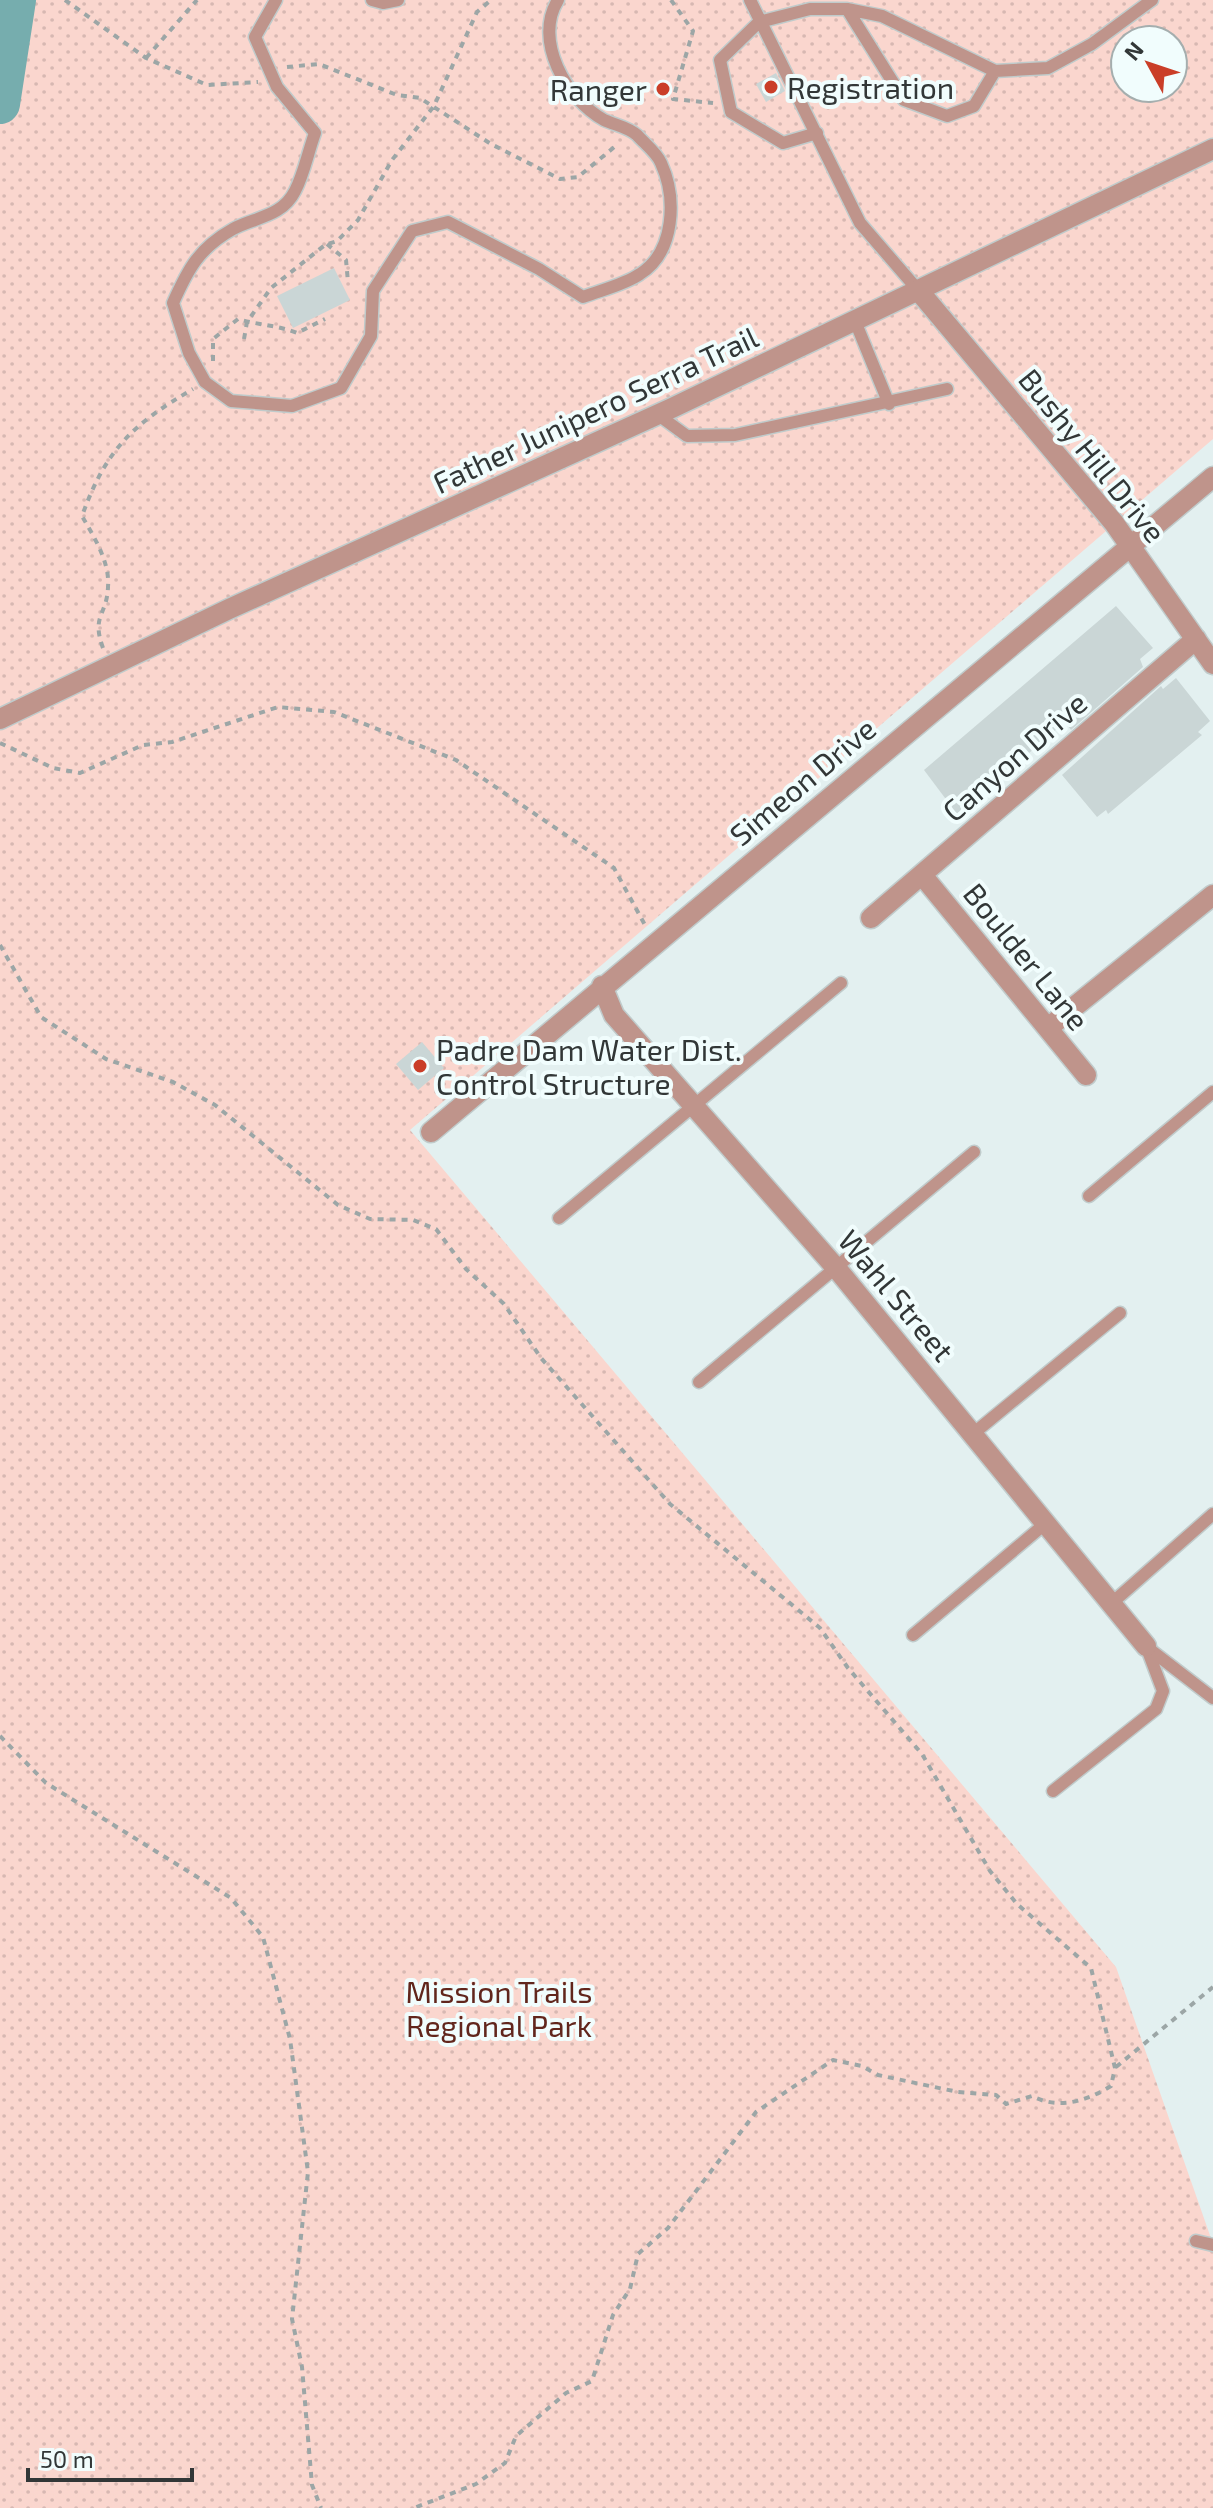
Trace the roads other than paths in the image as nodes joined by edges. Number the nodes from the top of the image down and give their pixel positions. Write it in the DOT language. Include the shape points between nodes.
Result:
graph roads {
  1 [pos="276,0"];
  2 [pos="372,0"];
  3 [pos="398,0"];
  4 [pos="558,0"];
  5 [pos="750,0"];
  6 [pos="1152,0"];
  7 [pos="847,9"];
  8 [pos="759,22"];
  9 [pos="995,71"];
  10 [pos="817,133"];
  11 [pos="1213,149"];
  12 [pos="918,290"];
  13 [pos="855,321"];
  14 [pos="947,389"];
  15 [pos="889,404"];
  16 [pos="657,414"];
  17 [pos="1213,477"];
  18 [pos="1132,547"];
  19 [pos="1196,639"];
  20 [pos="1213,664"];
  21 [pos="0,719"];
  22 [pos="922,875"];
  23 [pos="1213,895"];
  24 [pos="871,918"];
  25 [pos="841,983"];
  26 [pos="602,986"];
  27 [pos="1048,1028"];
  28 [pos="1086,1075"];
  29 [pos="1213,1092"];
  30 [pos="693,1107"];
  31 [pos="431,1132"];
  32 [pos="974,1152"];
  33 [pos="1089,1196"];
  34 [pos="559,1218"];
  35 [pos="837,1269"];
  36 [pos="1120,1313"];
  37 [pos="699,1382"];
  38 [pos="974,1433"];
  39 [pos="1213,1514"];
  40 [pos="1046,1523"];
  41 [pos="1113,1602"];
  42 [pos="913,1635"];
  43 [pos="1146,1646"];
  44 [pos="1213,1698"];
  45 [pos="1053,1791"];
  46 [pos="1196,2241"];
  47 [pos="1213,2245"];
  1 -- 4 [label="lane" via="255,37 272,76 315,133 294,193 269,218 235,228 190,264 173,303 205,382 231,401 292,406 341,388 371,336 373,291 412,231 448,222 583,297 640,274 661,255 672,214 661,162 633,131 602,119 560,75 549,36"];
  2 -- 3 [label="lane"];
  5 -- 8 [label="lane"];
  6 -- 9 [label="lane" via="1048,68"];
  7 -- 8 [label="lane" via="810,9"];
  7 -- 9 [label="lane" via="882,16"];
  7 -- 9 [label="lane" via="904,100 947,116 974,106"];
  8 -- 10 [label="lane"];
  8 -- 10 [label="lane" via="720,60 731,112 783,143"];
  10 -- 12 [label="lane" via="860,223"];
  11 -- 12 [label="street, Father Junipero Serra Trail"];
  12 -- 13 [label="street, Father Junipero Serra Trail"];
  12 -- 18 [label="street, Bushy Hill Drive"];
  13 -- 15 [label="lane"];
  13 -- 16 [label="street, Father Junipero Serra Trail"];
  14 -- 15 [label="lane"];
  15 -- 16 [label="lane" via="735,435 687,436"];
  16 -- 21 [label="street, Father Junipero Serra Trail"];
  17 -- 18 [label="street, Simeon Drive"];
  18 -- 19 [label="street, Bushy Hill Drive"];
  18 -- 26 [label="street, Simeon Drive"];
  19 -- 20 [label="street, Bushy Hill Drive"];
  19 -- 22 [label="street, Canyon Drive"];
  22 -- 24 [label="street, Canyon Drive"];
  22 -- 27 [label="street, Boulder Lane"];
  23 -- 27 [label="street"];
  25 -- 30 [label="lane"];
  26 -- 30 [label="street, Wahl Street" via="614,1015"];
  26 -- 31 [label="street, Simeon Drive"];
  27 -- 28 [label="street, Boulder Lane"];
  29 -- 33 [label="lane"];
  30 -- 34 [label="lane"];
  30 -- 35 [label="street, Wahl Street"];
  32 -- 35 [label="lane"];
  35 -- 37 [label="lane"];
  35 -- 38 [label="street, Wahl Street"];
  36 -- 38 [label="lane"];
  38 -- 40 [label="street, Wahl Street"];
  39 -- 41 [label="lane"];
  40 -- 41 [label="street, Wahl Street"];
  40 -- 42 [label="lane"];
  41 -- 43 [label="street, Wahl Street"];
  43 -- 44 [label="lane"];
  43 -- 45 [label="lane" via="1163,1691 1156,1709"];
  46 -- 47 [label="lane"];
}
